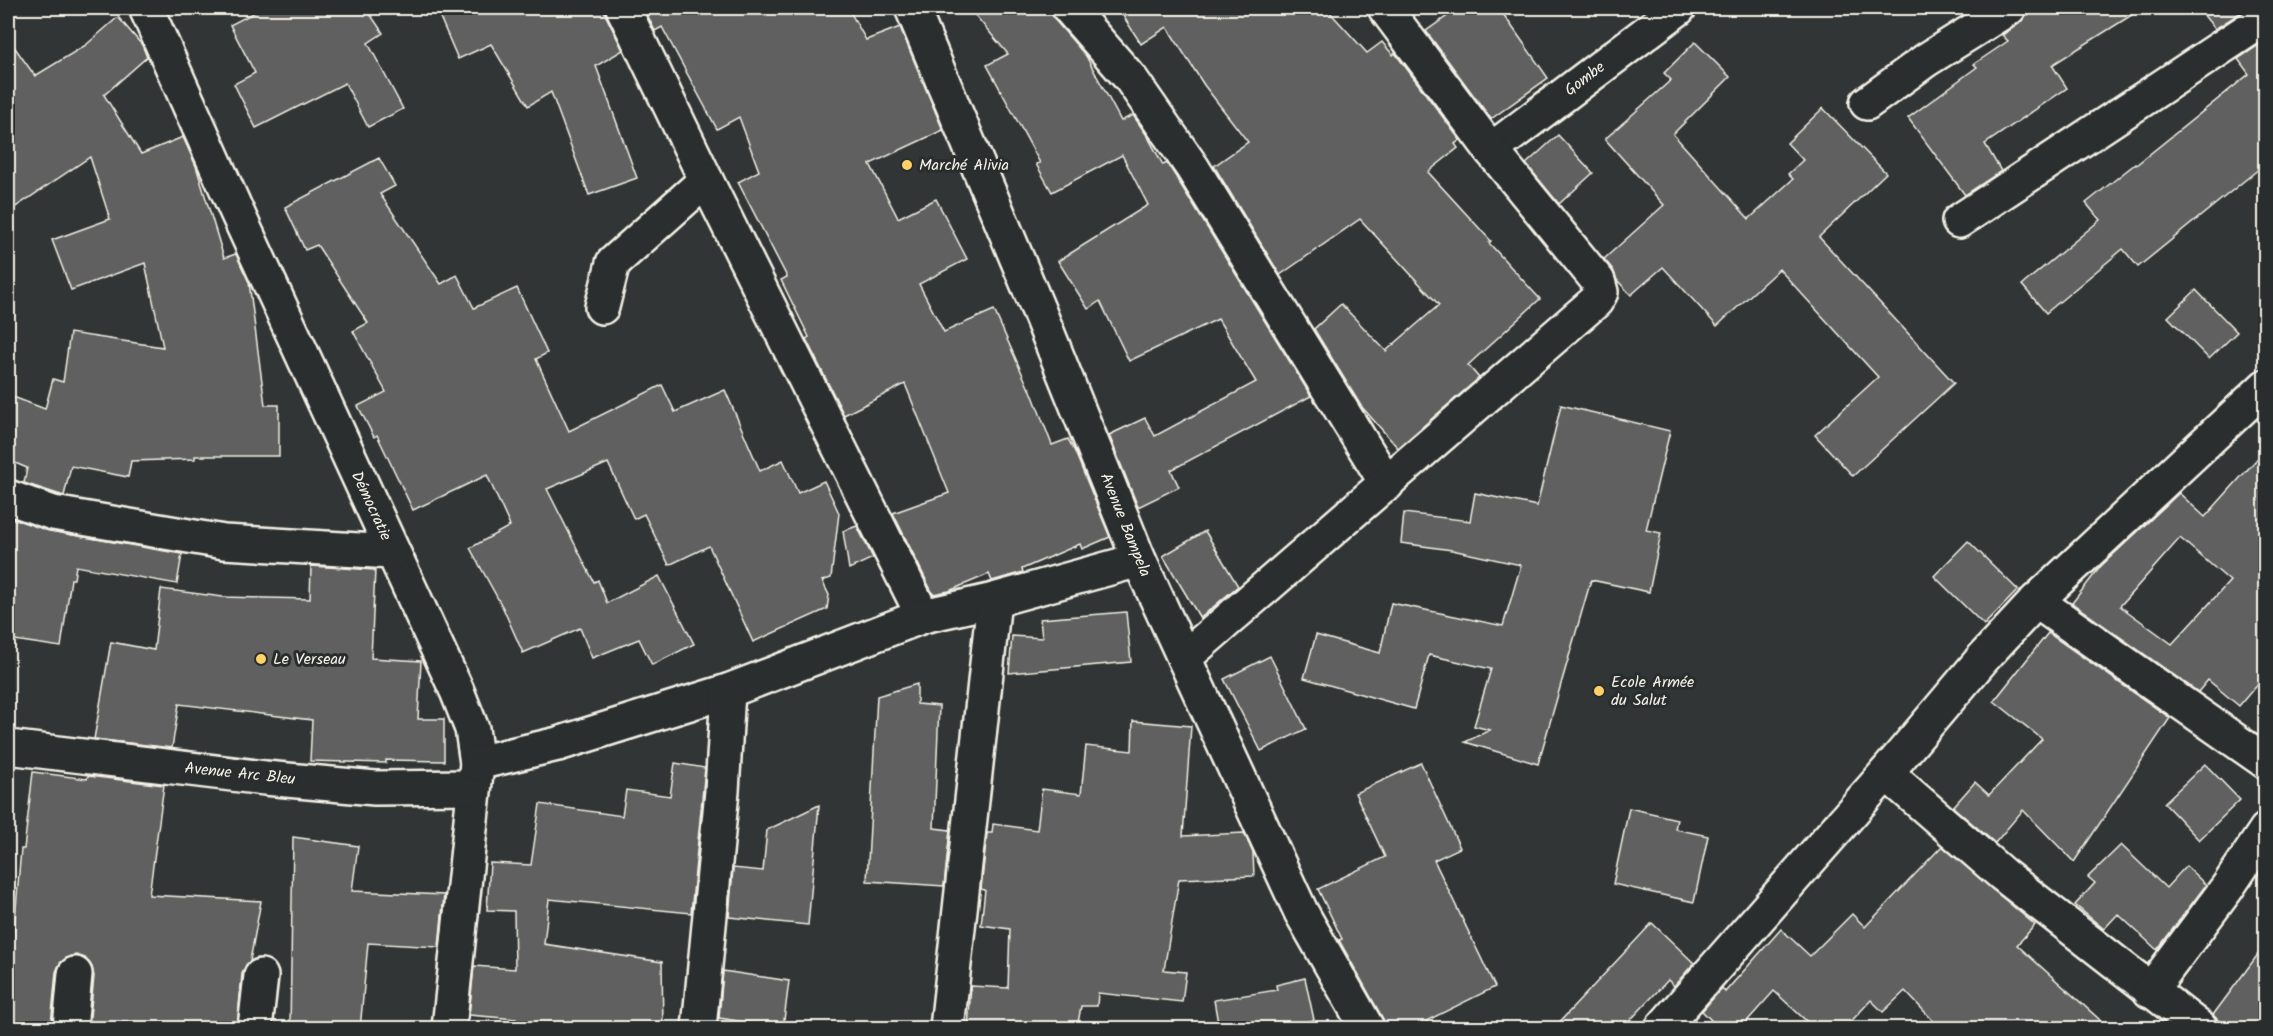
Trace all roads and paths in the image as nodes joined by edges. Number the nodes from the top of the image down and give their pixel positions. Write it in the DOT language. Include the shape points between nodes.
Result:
graph roads {
  1 [pos="146,8"];
  2 [pos="623,8"];
  3 [pos="912,8"];
  4 [pos="1069,8"];
  5 [pos="1385,8"];
  6 [pos="1679,8"];
  7 [pos="2008,8"];
  8 [pos="2265,18"];
  9 [pos="1867,103"];
  10 [pos="1491,150"];
  11 [pos="706,180"];
  12 [pos="1959,221"];
  13 [pos="602,307"];
  14 [pos="2265,386"];
  15 [pos="1387,484"];
  16 [pos="8,496"];
  17 [pos="392,552"];
  18 [pos="1139,560"];
  19 [pos="994,600"];
  20 [pos="2036,601"];
  21 [pos="922,616"];
  22 [pos="1184,658"];
  23 [pos="728,691"];
  24 [pos="8,747"];
  25 [pos="2265,762"];
  26 [pos="1886,773"];
  27 [pos="475,775"];
  28 [pos="2265,830"];
  29 [pos="75,974"];
  30 [pos="261,976"];
  31 [pos="2150,991"];
  32 [pos="70,1029"];
  33 [pos="255,1029"];
  34 [pos="449,1029"];
  35 [pos="699,1029"];
  36 [pos="947,1029"];
  37 [pos="1367,1029"];
  38 [pos="1662,1029"];
  39 [pos="2200,1029"];
  1 -- 17 [label="street, Démocratie"];
  2 -- 11 [label="street"];
  3 -- 18 [label="street, Avenue Bampela"];
  4 -- 15 [label="street" via="1131,78 1192,167"];
  5 -- 10 [label="street"];
  6 -- 10 [label="street, Gombe"];
  7 -- 9 [label="street"];
  8 -- 12 [label="street"];
  10 -- 15 [label="street" via="1598,281 1601,292 1596,301"];
  11 -- 13 [label="street" via="613,263"];
  11 -- 21 [label="street"];
  14 -- 20 [label="street"];
  15 -- 22 [label="street"];
  16 -- 17 [label="street" via="53,513 224,542"];
  17 -- 27 [label="street, Démocratie" via="472,729"];
  18 -- 19 [label="street, Avenue Arc Bleu"];
  18 -- 22 [label="street, Avenue Bampela"];
  19 -- 21 [label="street, Avenue Arc Bleu"];
  19 -- 36 [label="street"];
  20 -- 25 [label="street"];
  20 -- 26 [label="street" via="1983,657"];
  21 -- 23 [label="street, Avenue Arc Bleu"];
  22 -- 37 [label="street, Avenue Bampela" via="1301,912"];
  23 -- 27 [label="street, Avenue Arc Bleu" via="558,744"];
  23 -- 35 [label="street"];
  24 -- 27 [label="street, Avenue Arc Bleu" via="375,788"];
  26 -- 31 [label="street" via="2002,874"];
  26 -- 38 [label="street"];
  27 -- 34 [label="street, Démocratie"];
  28 -- 31 [label="street"];
  29 -- 32 [label="street"];
  30 -- 33 [label="street"];
  31 -- 39 [label="street"];
}
